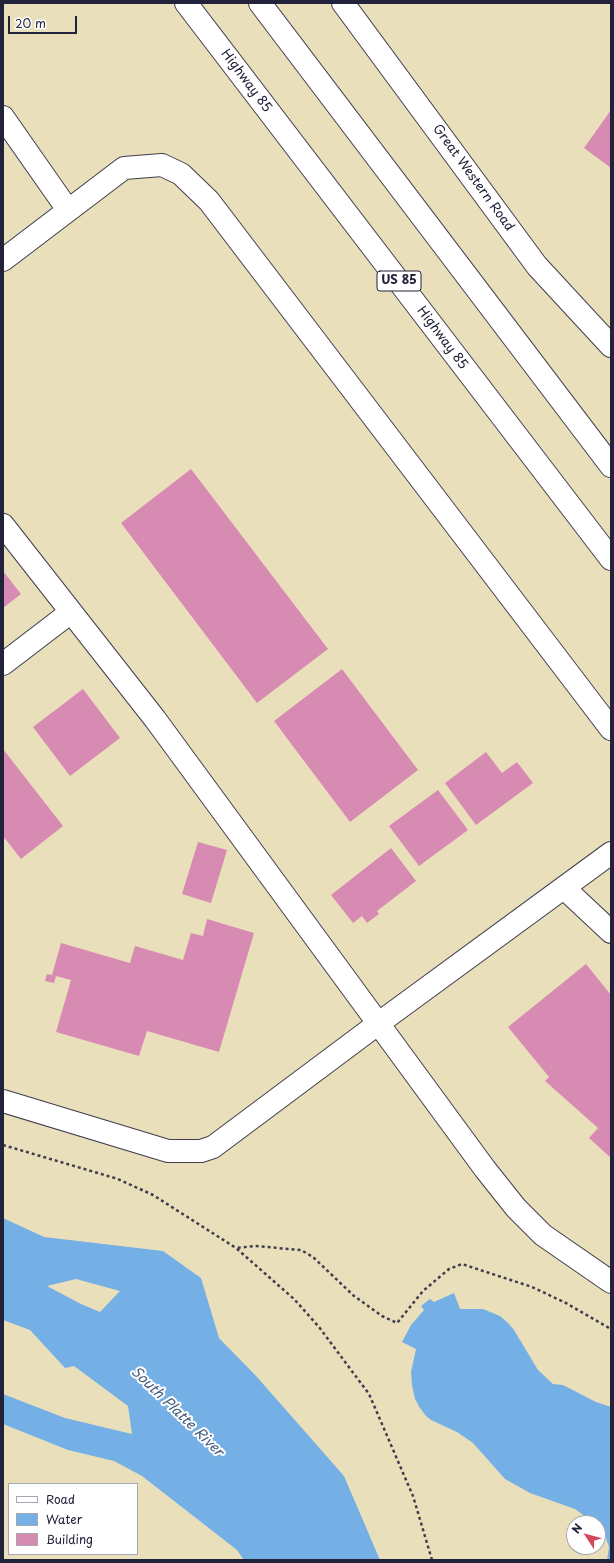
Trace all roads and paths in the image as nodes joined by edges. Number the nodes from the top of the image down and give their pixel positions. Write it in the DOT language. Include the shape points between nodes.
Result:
graph roads {
  1 [pos="186,3"];
  2 [pos="260,3"];
  3 [pos="343,3"];
  4 [pos="3,117"];
  5 [pos="68,210"];
  6 [pos="3,260"];
  7 [pos="611,346"];
  8 [pos="611,466"];
  9 [pos="3,524"];
  10 [pos="611,559"];
  11 [pos="71,612"];
  12 [pos="3,664"];
  13 [pos="611,729"];
  14 [pos="611,853"];
  15 [pos="564,888"];
  16 [pos="611,932"];
  17 [pos="379,1023"];
  18 [pos="3,1101"];
  19 [pos="3,1144"];
  20 [pos="236,1248"];
  21 [pos="607,1271"];
  22 [pos="611,1329"];
  23 [pos="432,1560"];
  1 -- 10 [label="main road, Highway 85 / US 85"];
  2 -- 8 [label="main road"];
  3 -- 7 [label="main road, Great Western Road" via="537,266"];
  4 -- 5 [label="main road"];
  5 -- 6 [label="main road"];
  5 -- 13 [label="main road" via="124,168 162,165 181,174 209,201"];
  9 -- 11 [label="main road"];
  11 -- 12 [label="main road"];
  11 -- 17 [label="main road" via="155,719"];
  14 -- 15 [label="main road"];
  15 -- 16 [label="main road"];
  15 -- 17 [label="main road"];
  17 -- 18 [label="main road" via="213,1147 201,1151 168,1151"];
  17 -- 21 [label="main road" via="516,1208 543,1235"];
  19 -- 20 [label="path" via="118,1179 153,1195"];
  20 -- 22 [label="path" via="255,1246 301,1250 313,1257 354,1296 382,1316 397,1323 423,1291 449,1269 462,1264 532,1287"];
  20 -- 23 [label="path" via="294,1299 319,1327 369,1394 413,1496"];
}
